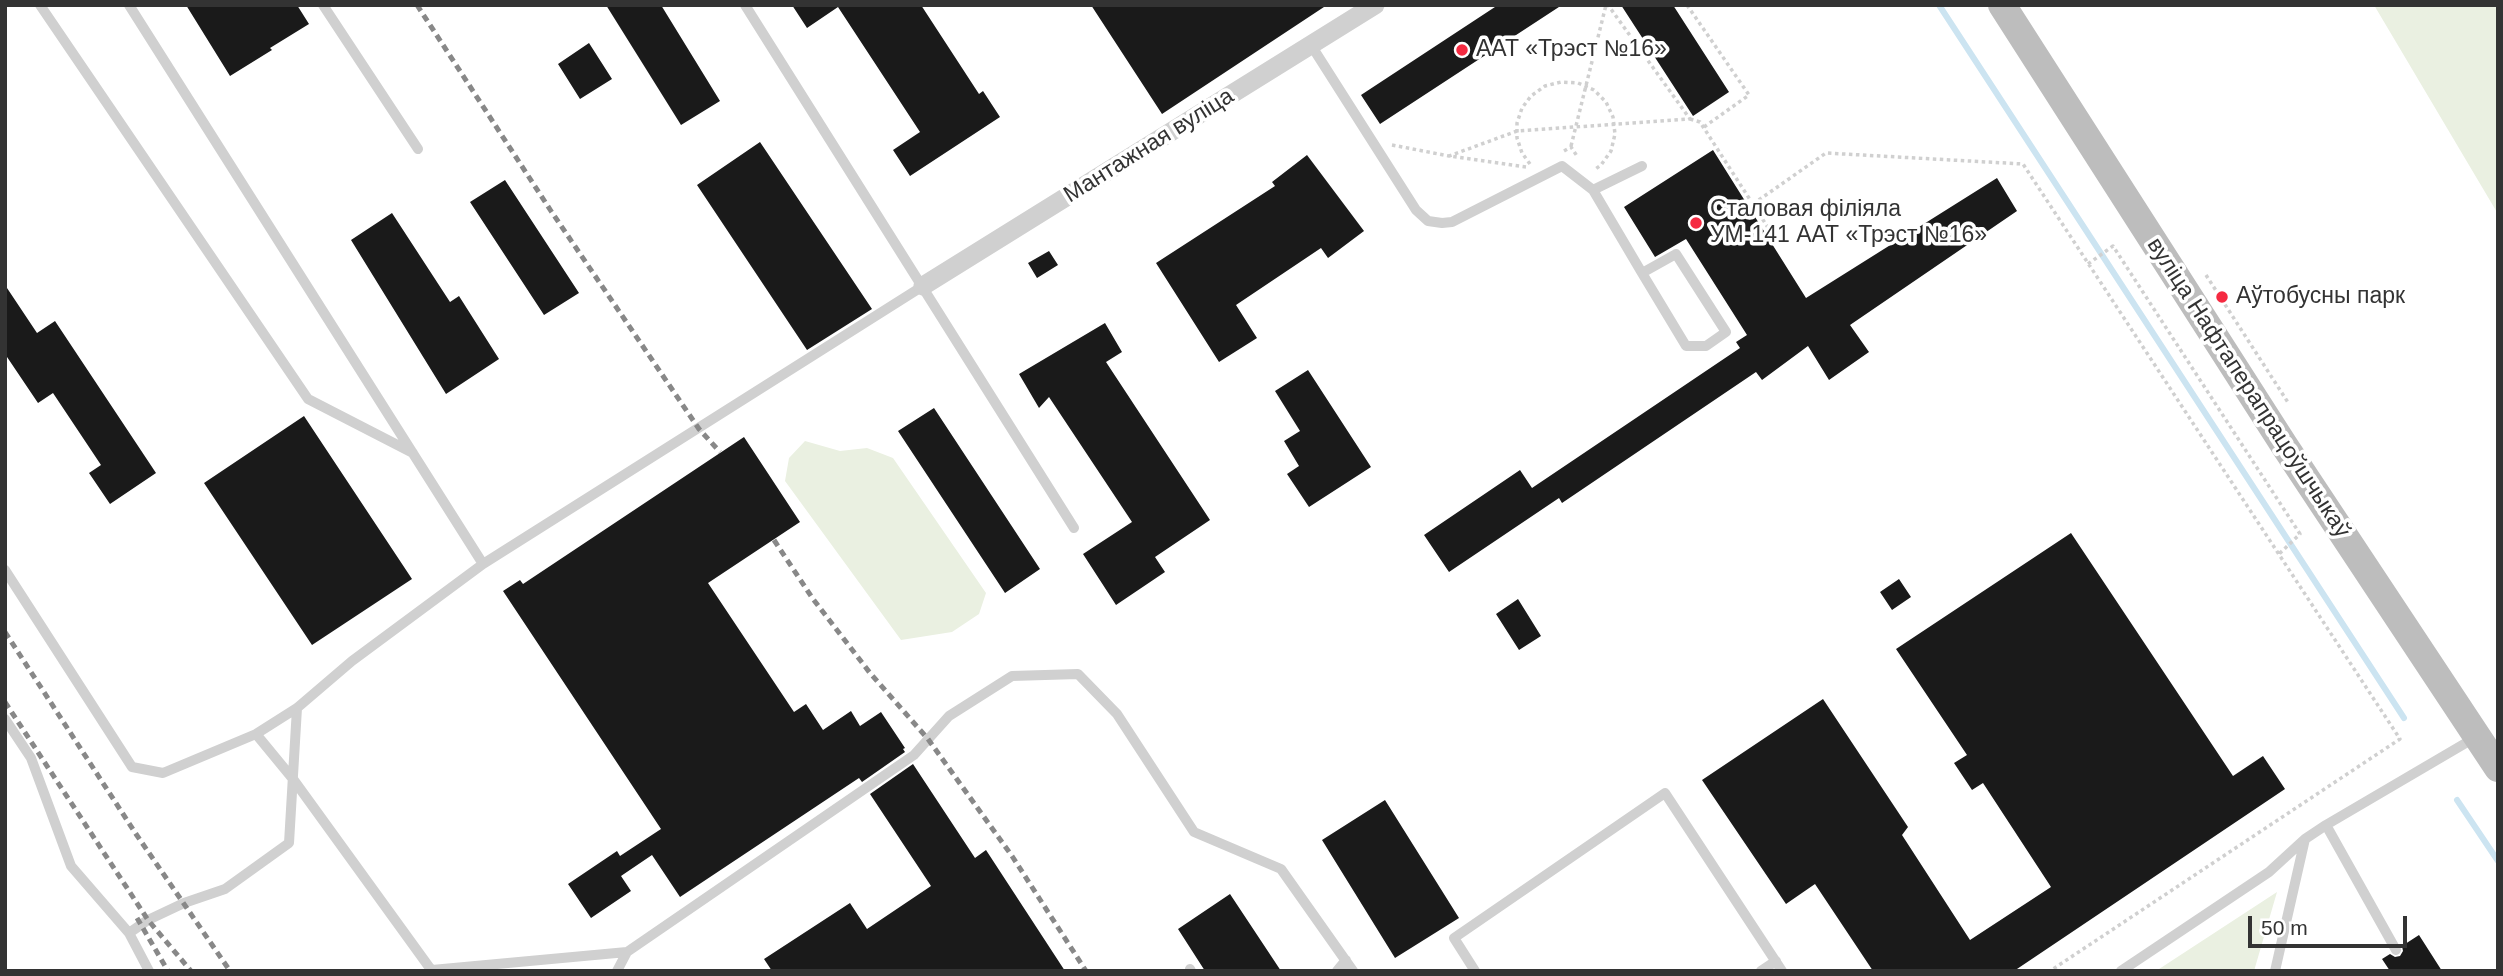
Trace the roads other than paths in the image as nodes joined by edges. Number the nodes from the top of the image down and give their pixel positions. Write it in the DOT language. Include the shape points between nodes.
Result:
graph roads {
  1 [pos="40,5"];
  2 [pos="129,5"];
  3 [pos="323,5"];
  4 [pos="745,5"];
  5 [pos="1375,5"];
  6 [pos="2002,5"];
  7 [pos="1311,45"];
  8 [pos="418,149"];
  9 [pos="1642,166"];
  10 [pos="1593,190"];
  11 [pos="1642,273"];
  12 [pos="923,286"];
  13 [pos="415,454"];
  14 [pos="1074,528"];
  15 [pos="483,564"];
  16 [pos="5,570"];
  17 [pos="297,708"];
  18 [pos="5,719"];
  19 [pos="256,734"];
  20 [pos="2476,737"];
  21 [pos="2498,768"];
  22 [pos="293,779"];
  23 [pos="2326,825"];
  24 [pos="2305,839"];
  25 [pos="128,933"];
  26 [pos="2396,950"];
  27 [pos="627,952"];
  28 [pos="1346,960"];
  29 [pos="1776,961"];
  30 [pos="149,971"];
  31 [pos="432,971"];
  32 [pos="617,971"];
  33 [pos="1337,971"];
  34 [pos="1353,971"];
  35 [pos="1475,971"];
  36 [pos="1761,971"];
  37 [pos="1782,971"];
  38 [pos="2121,971"];
  39 [pos="2275,971"];
  1 -- 13 [label="lane" via="308,399"];
  2 -- 13 [label="lane"];
  3 -- 8 [label="lane"];
  4 -- 12 [label="lane"];
  5 -- 7 [label="street, Мантажная вуліца"];
  6 -- 20 [label="main road, вуліца Нафтаперапрацоўшчыкаў"];
  7 -- 10 [label="lane" via="1416,210 1428,221 1452,222 1562,166"];
  7 -- 12 [label="street, Мантажная вуліца"];
  9 -- 10 [label="lane"];
  10 -- 11 [label="lane"];
  11 -- 11 [label="lane" via="1686,346 1706,345 1726,332 1676,254"];
  12 -- 14 [label="lane"];
  12 -- 15 [label="lane"];
  13 -- 15 [label="lane"];
  15 -- 17 [label="lane"];
  16 -- 19 [label="lane" via="132,767 163,773"];
  17 -- 19 [label="lane"];
  17 -- 22 [label="lane"];
  18 -- 25 [label="lane" via="31,758 71,866"];
  19 -- 22 [label="lane"];
  20 -- 21 [label="main road, вуліца Нафтаперапрацоўшчыкаў"];
  20 -- 23 [label="lane"];
  22 -- 25 [label="lane" via="289,844 225,889 148,919"];
  22 -- 31 [label="lane"];
  23 -- 24 [label="lane"];
  23 -- 26 [label="lane"];
  24 -- 38 [label="lane" via="2269,872"];
  24 -- 39 [label="lane"];
  25 -- 30 [label="lane"];
  27 -- 28 [label="lane" via="914,755 949,716 1012,676 1077,674 1117,714 1194,832 1281,869"];
  27 -- 31 [label="lane"];
  27 -- 32 [label="lane"];
  28 -- 33 [label="lane"];
  28 -- 34 [label="lane"];
  29 -- 35 [label="lane" via="1665,793 1454,938"];
  29 -- 36 [label="lane"];
  29 -- 37 [label="lane"];
}
